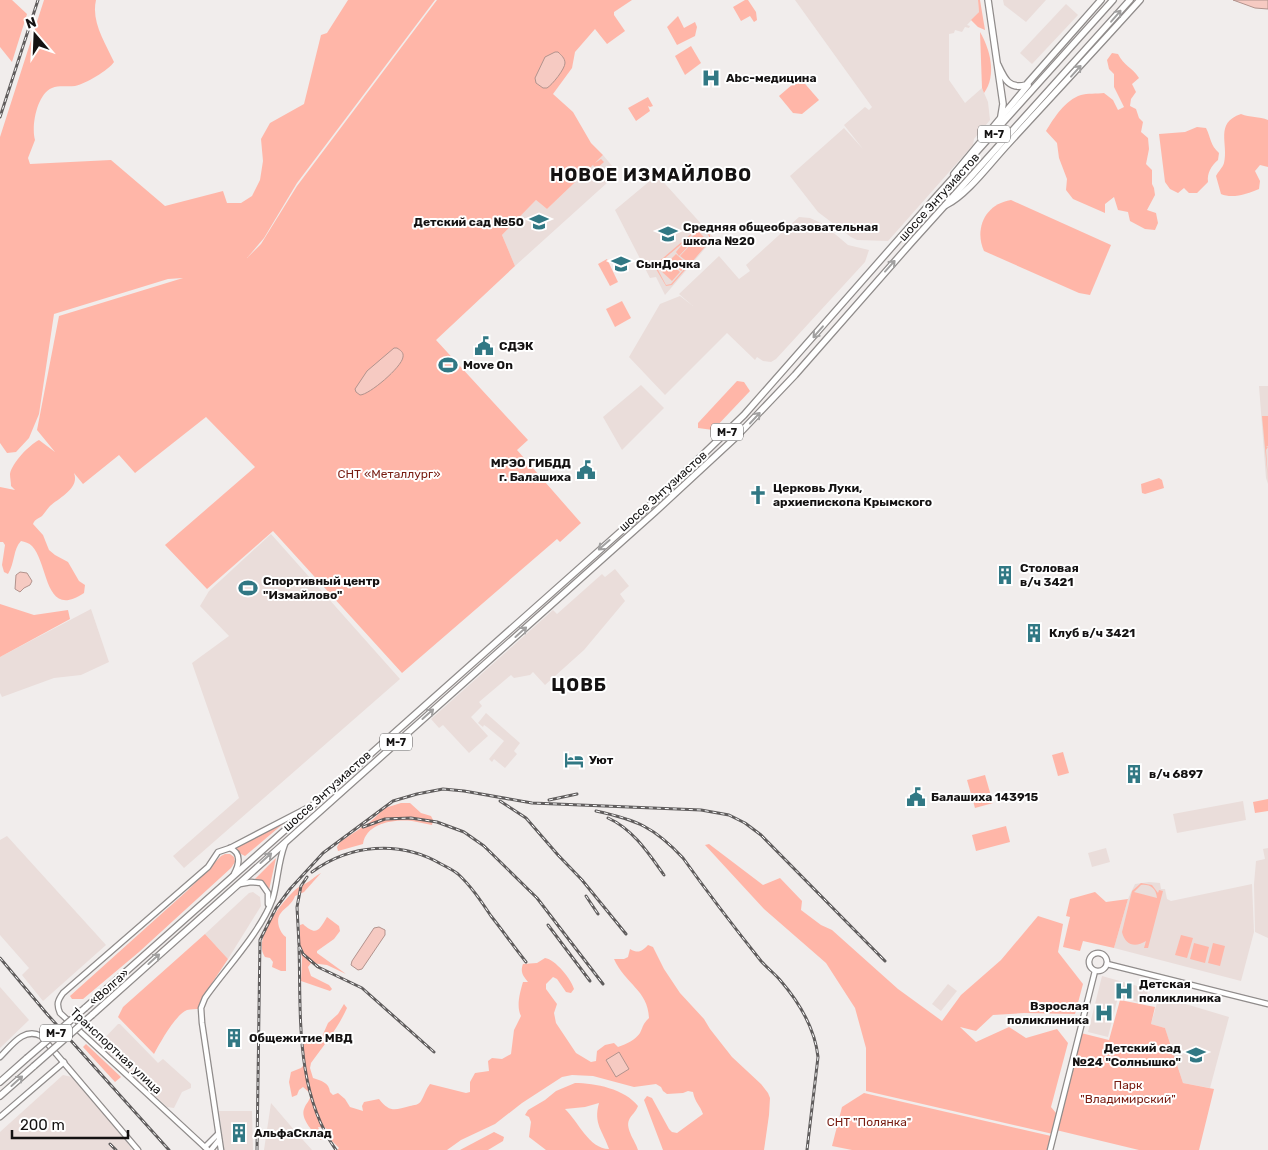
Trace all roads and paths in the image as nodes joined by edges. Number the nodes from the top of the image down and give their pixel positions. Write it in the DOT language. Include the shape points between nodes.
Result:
graph roads {
  1 [pos="988,0"];
  2 [pos="1101,0"];
  3 [pos="1114,0"];
  4 [pos="1130,0"];
  5 [pos="1140,0"];
  6 [pos="998,65"];
  7 [pos="1030,81"];
  8 [pos="999,121"];
  9 [pos="935,198"];
  10 [pos="945,206"];
  11 [pos="310,806"];
  12 [pos="286,841"];
  13 [pos="230,848"];
  14 [pos="234,874"];
  15 [pos="223,884"];
  16 [pos="235,885"];
  17 [pos="230,891"];
  18 [pos="268,908"];
  19 [pos="1107,964"];
  20 [pos="1095,971"];
  21 [pos="1268,1004"];
  22 [pos="0,1057"];
  23 [pos="64,1062"];
  24 [pos="0,1082"];
  25 [pos="0,1096"];
  26 [pos="0,1117"];
  27 [pos="218,1132"];
  28 [pos="219,1140"];
  29 [pos="208,1149"];
  30 [pos="138,1150"];
  31 [pos="221,1150"];
  32 [pos="1050,1150"];
  1 -- 6 [label="main road"];
  2 -- 7 [label="main road"];
  3 -- 9 [label="main road, шоссе Энтузиастов / М-7"];
  10 -- 4 [label="main road, шоссе Энтузиастов / М-7, one-way"];
  10 -- 5 [label="main road, one-way" via="972,183"];
  6 -- 7 [label="main road" via="1004,79 1011,85 1023,86"];
  6 -- 8 [label="main road" via="1003,107"];
  7 -- 8 [label="main road"];
  8 -- 9 [label="main road"];
  9 -- 11 [label="main road, шоссе Энтузиастов / М-7, one-way" via="788,367 702,457"];
  12 -- 10 [label="main road, шоссе Энтузиастов / М-7, one-way" via="735,438"];
  11 -- 13 [label="street"];
  11 -- 14 [label="main road, шоссе Энтузиастов / М-7"];
  16 -- 12 [label="main road, шоссе Энтузиастов / М-7, one-way"];
  12 -- 18 [label="street"];
  13 -- 14 [label="street" via="239,859"];
  13 -- 29 [label="street, Транспортная улица" via="218,852 208,867 62,993 57,1007"];
  14 -- 15 [label="main road, шоссе Энтузиастов / М-7"];
  15 -- 24 [label="main road, «Волга» / М-7, bridge"];
  16 -- 17 [label="main road, шоссе Энтузиастов / М-7"];
  16 -- 18 [label="street" via="261,883 268,893"];
  25 -- 17 [label="main road, «Волга» / М-7, one-way, bridge"];
  18 -- 27 [label="street" via="201,1008"];
  19 -- 20 [label="street" via="1104,969"];
  19 -- 20 [label="street" via="1105,955 1093,953 1088,961"];
  19 -- 21 [label="street"];
  20 -- 32 [label="street"];
  22 -- 23 [label="street" via="22,1037 33,1033 41,1036"];
  23 -- 26 [label="street"];
  23 -- 30 [label="street"];
  27 -- 28 [label="street"];
  27 -- 29 [label="street"];
  28 -- 29 [label="street"];
  28 -- 31 [label="street"];
}
